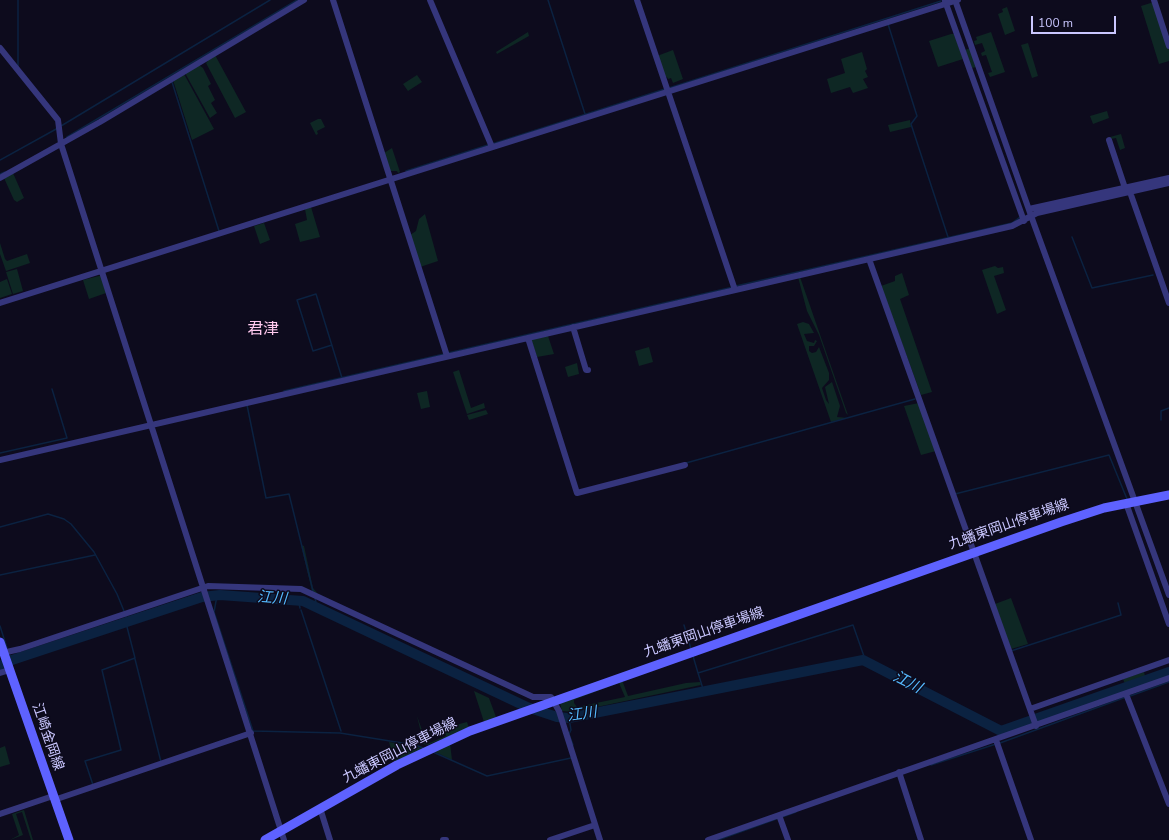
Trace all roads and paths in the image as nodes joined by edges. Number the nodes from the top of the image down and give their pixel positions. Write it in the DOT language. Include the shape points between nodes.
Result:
graph roads {
  1 [pos="304,0"];
  2 [pos="333,0"];
  3 [pos="430,0"];
  4 [pos="637,0"];
  5 [pos="1154,0"];
  6 [pos="951,2"];
  7 [pos="1169,46"];
  8 [pos="0,48"];
  9 [pos="667,89"];
  10 [pos="1109,140"];
  11 [pos="61,144"];
  12 [pos="491,145"];
  13 [pos="391,177"];
  14 [pos="0,178"];
  15 [pos="1169,178"];
  16 [pos="1169,183"];
  17 [pos="1127,190"];
  18 [pos="1025,213"];
  19 [pos="869,259"];
  20 [pos="101,270"];
  21 [pos="735,288"];
  22 [pos="0,303"];
  23 [pos="1169,303"];
  24 [pos="573,327"];
  25 [pos="528,338"];
  26 [pos="446,354"];
  27 [pos="588,370"];
  28 [pos="151,423"];
  29 [pos="0,460"];
  30 [pos="685,465"];
  31 [pos="1169,495"];
  32 [pos="1131,502"];
  33 [pos="974,552"];
  34 [pos="204,589"];
  35 [pos="1169,595"];
  36 [pos="1169,624"];
  37 [pos="0,642"];
  38 [pos="3,654"];
  39 [pos="1169,660"];
  40 [pos="9,669"];
  41 [pos="0,672"];
  42 [pos="1169,678"];
  43 [pos="1127,696"];
  44 [pos="551,702"];
  45 [pos="1031,710"];
  46 [pos="1036,726"];
  47 [pos="250,733"];
  48 [pos="997,743"];
  49 [pos="900,774"];
  50 [pos="54,798"];
  51 [pos="1169,804"];
  52 [pos="320,808"];
  53 [pos="0,814"];
  54 [pos="780,817"];
  55 [pos="595,826"];
  56 [pos="281,831"];
  57 [pos="69,840"];
  58 [pos="265,840"];
  59 [pos="284,840"];
  60 [pos="330,840"];
  61 [pos="550,840"];
  62 [pos="600,840"];
  63 [pos="708,840"];
  64 [pos="788,840"];
  65 [pos="921,840"];
  66 [pos="1031,840"];
  1 -- 11 [label="street"];
  2 -- 13 [label="street"];
  3 -- 12 [label="street"];
  4 -- 9 [label="street"];
  5 -- 7 [label="street"];
  6 -- 9 [label="street"];
  6 -- 18 [label="street"];
  6 -- 18 [label="street"];
  8 -- 11 [label="street" via="58,120"];
  9 -- 12 [label="street"];
  9 -- 21 [label="street"];
  10 -- 17 [label="street"];
  11 -- 14 [label="street"];
  11 -- 20 [label="street"];
  12 -- 13 [label="street"];
  13 -- 20 [label="street"];
  13 -- 26 [label="street"];
  15 -- 17 [label="street"];
  16 -- 17 [label="street"];
  17 -- 18 [label="street" via="1037,213"];
  17 -- 23 [label="street"];
  18 -- 19 [label="street" via="1012,226"];
  18 -- 32 [label="street"];
  19 -- 21 [label="street"];
  19 -- 33 [label="street"];
  20 -- 22 [label="street"];
  20 -- 28 [label="street"];
  21 -- 24 [label="street"];
  24 -- 25 [label="street"];
  24 -- 27 [label="street"];
  25 -- 26 [label="street"];
  25 -- 30 [label="street" via="577,493"];
  26 -- 28 [label="street"];
  28 -- 29 [label="street"];
  28 -- 34 [label="street"];
  31 -- 32 [label="main road, 九蟠東岡山停車場線"];
  32 -- 33 [label="main road, 九蟠東岡山停車場線"];
  32 -- 35 [label="street"];
  32 -- 36 [label="street"];
  33 -- 44 [label="main road, 九蟠東岡山停車場線"];
  33 -- 45 [label="street"];
  34 -- 38 [label="street"];
  34 -- 44 [label="street" via="220,585 301,589 533,697 551,697"];
  34 -- 47 [label="street"];
  37 -- 38 [label="main road, 江崎金岡線"];
  38 -- 40 [label="main road, 江崎金岡線"];
  39 -- 45 [label="street"];
  40 -- 41 [label="street"];
  40 -- 50 [label="main road, 江崎金岡線"];
  42 -- 43 [label="street"];
  43 -- 46 [label="street"];
  43 -- 51 [label="street"];
  44 -- 52 [label="main road, 九蟠東岡山停車場線" via="470,731 415,756"];
  44 -- 55 [label="street" via="559,711"];
  45 -- 46 [label="street"];
  46 -- 48 [label="street"];
  47 -- 50 [label="street"];
  47 -- 56 [label="street"];
  48 -- 49 [label="street"];
  48 -- 66 [label="street"];
  49 -- 54 [label="street"];
  49 -- 65 [label="street"];
  50 -- 53 [label="street"];
  50 -- 57 [label="main road, 江崎金岡線"];
  52 -- 56 [label="main road, 九蟠東岡山停車場線"];
  52 -- 60 [label="street"];
  54 -- 63 [label="street"];
  54 -- 64 [label="street"];
  55 -- 61 [label="street"];
  55 -- 62 [label="street"];
  56 -- 58 [label="main road, 九蟠東岡山停車場線"];
  56 -- 59 [label="street"];
}
